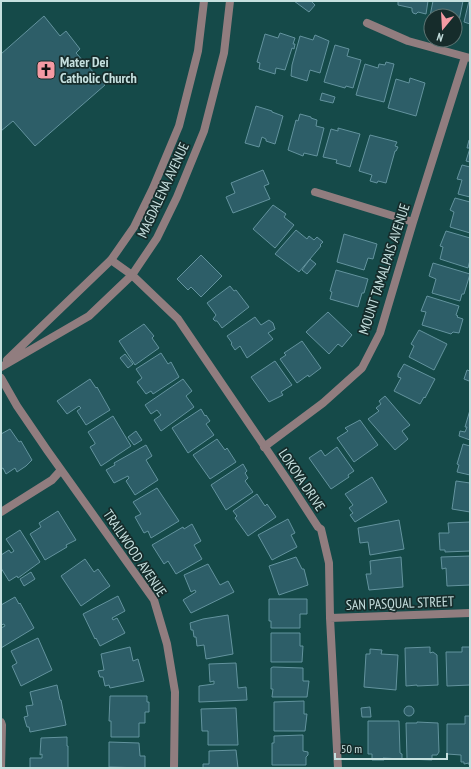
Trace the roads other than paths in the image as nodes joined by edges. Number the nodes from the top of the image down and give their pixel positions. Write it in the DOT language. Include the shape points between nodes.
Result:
graph roads {
  1 [pos="204,1"];
  2 [pos="230,1"];
  3 [pos="367,23"];
  4 [pos="468,57"];
  5 [pos="315,192"];
  6 [pos="413,222"];
  7 [pos="111,260"];
  8 [pos="132,275"];
  9 [pos="1,366"];
  10 [pos="1,378"];
  11 [pos="264,447"];
  12 [pos="61,470"];
  13 [pos="1,512"];
  14 [pos="470,613"];
  15 [pos="330,618"];
  16 [pos="1,722"];
  17 [pos="1,768"];
  18 [pos="174,768"];
  19 [pos="338,768"];
  1 -- 7 [label="street, MAGDALENA AVENUE" via="198,51 179,126 137,221"];
  2 -- 8 [label="street, MAGDALENA AVENUE" via="224,53 204,131 160,231"];
  3 -- 4 [label="street" via="408,41"];
  4 -- 6 [label="street, MOUNT TAMALPAIS AVENUE"];
  5 -- 6 [label="street"];
  6 -- 11 [label="street, MOUNT TAMALPAIS AVENUE" via="380,333 362,368 323,403"];
  7 -- 8 [label="street, LOKOYA DRIVE"];
  7 -- 9 [label="street, MAGDALENA AVENUE"];
  8 -- 9 [label="street, MAGDALENA AVENUE" via="89,316"];
  8 -- 11 [label="street, LOKOYA DRIVE" via="178,319"];
  10 -- 12 [label="street, TRAILWOOD AVENUE"];
  11 -- 15 [label="street, LOKOYA DRIVE" via="321,529 330,562"];
  12 -- 13 [label="street" via="52,480"];
  12 -- 18 [label="street, TRAILWOOD AVENUE" via="154,600 167,644 175,692"];
  14 -- 15 [label="street, SAN PASQUAL STREET"];
  15 -- 19 [label="street, LOKOYA DRIVE"];
  16 -- 17 [label="street"];
}
